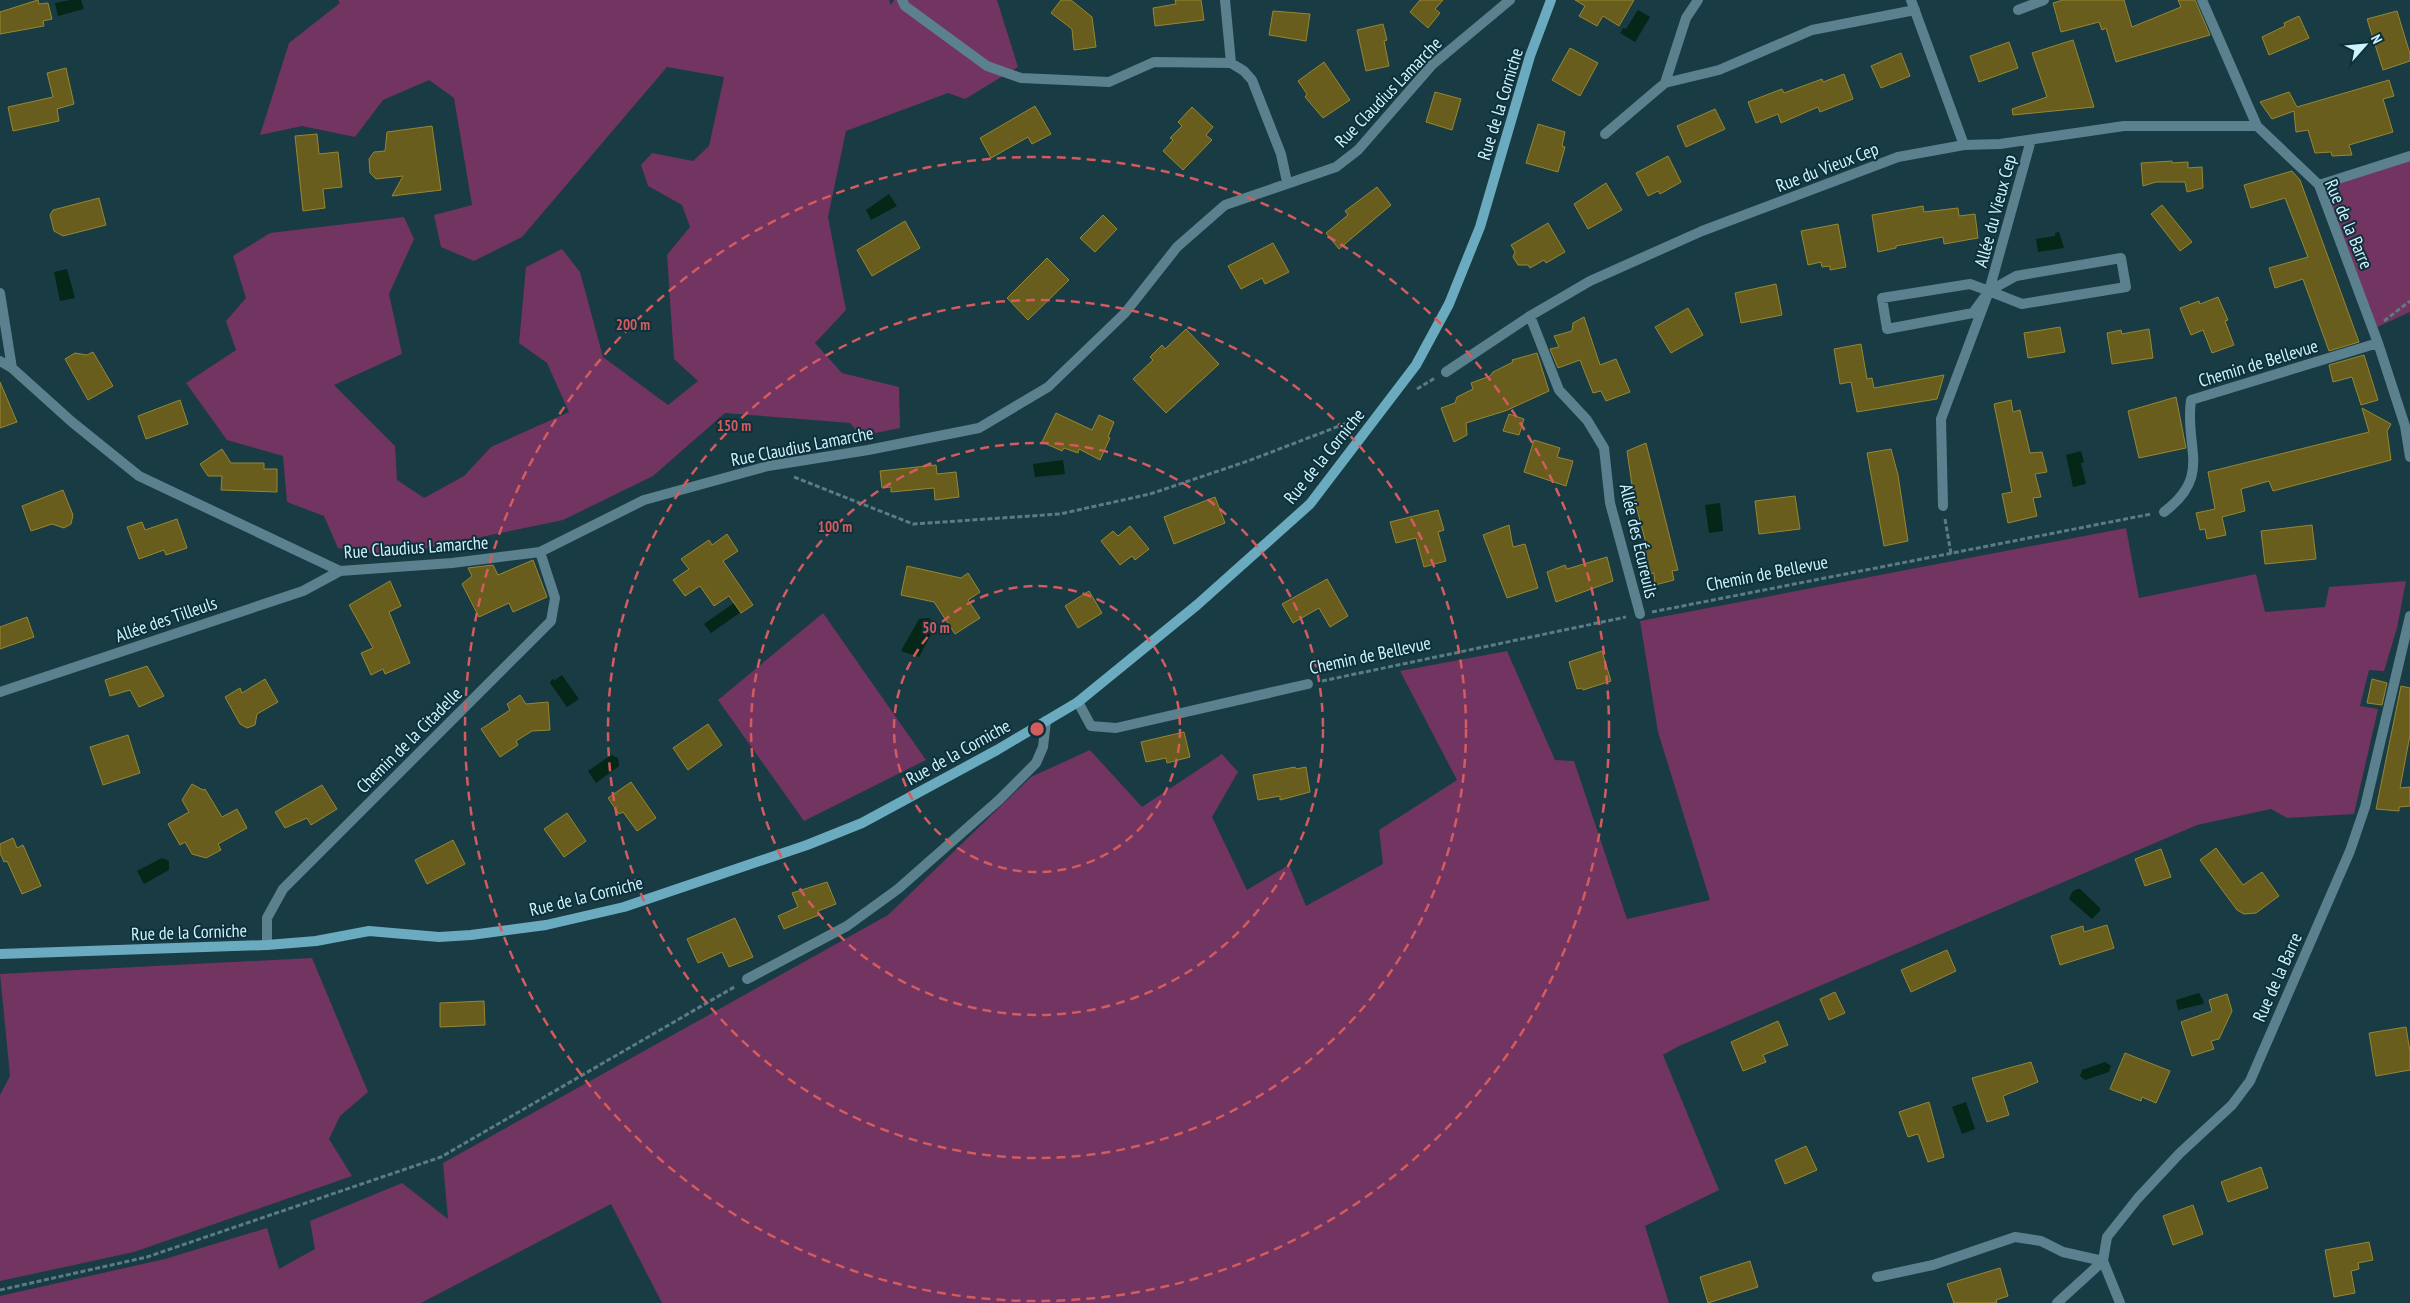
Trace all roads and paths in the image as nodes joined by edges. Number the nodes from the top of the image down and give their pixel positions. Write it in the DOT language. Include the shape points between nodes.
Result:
graph roads {
  1 [pos="902,0"];
  2 [pos="1225,0"];
  3 [pos="1510,0"];
  4 [pos="1551,0"];
  5 [pos="1698,0"];
  6 [pos="1911,0"];
  7 [pos="2044,0"];
  8 [pos="2202,0"];
  9 [pos="1915,10"];
  10 [pos="2018,10"];
  11 [pos="1232,63"];
  12 [pos="1665,83"];
  13 [pos="2257,126"];
  14 [pos="1605,134"];
  15 [pos="2031,140"];
  16 [pos="1964,145"];
  17 [pos="2410,156"];
  18 [pos="1287,182"];
  19 [pos="2319,186"];
  20 [pos="1989,291"];
  21 [pos="0,293"];
  22 [pos="2410,302"];
  23 [pos="1530,316"];
  24 [pos="2373,329"];
  25 [pos="2378,344"];
  26 [pos="0,360"];
  27 [pos="12,368"];
  28 [pos="1446,372"];
  29 [pos="1414,390"];
  30 [pos="1382,409"];
  31 [pos="2410,457"];
  32 [pos="792,476"];
  33 [pos="1943,506"];
  34 [pos="2164,512"];
  35 [pos="540,552"];
  36 [pos="1951,554"];
  37 [pos="340,571"];
  38 [pos="1640,614"];
  39 [pos="2410,616"];
  40 [pos="2407,648"];
  41 [pos="1308,684"];
  42 [pos="0,692"];
  43 [pos="1078,702"];
  44 [pos="1046,721"];
  45 [pos="267,945"];
  46 [pos="0,954"];
  47 [pos="747,979"];
  48 [pos="2103,1261"];
  49 [pos="1877,1277"];
  50 [pos="0,1290"];
  51 [pos="2057,1303"];
  52 [pos="2120,1303"];
  1 -- 11 [label="street" via="905,6 987,66 1021,78 1109,82 1154,62"];
  2 -- 11 [label="street"];
  3 -- 18 [label="street, Rue Claudius Lamarche" via="1432,65 1358,150 1336,167"];
  4 -- 30 [label="main road, Rue de la Corniche" via="1530,56 1480,227 1448,304 1416,365"];
  5 -- 12 [label="street" via="1686,18"];
  6 -- 9 [label="street"];
  7 -- 10 [label="street"];
  8 -- 13 [label="street, Rue de la Barre"];
  9 -- 12 [label="street" via="1812,30 1719,70"];
  9 -- 16 [label="street"];
  11 -- 18 [label="street" via="1252,80 1281,154"];
  12 -- 14 [label="street"];
  13 -- 15 [label="street, Rue du Vieux Cep" via="2124,126"];
  13 -- 19 [label="street, Rue de la Barre"];
  15 -- 16 [label="street, Rue du Vieux Cep"];
  15 -- 20 [label="street, Allée du Vieux Cep"];
  16 -- 23 [label="street, Rue du Vieux Cep" via="1898,158 1702,231 1590,282"];
  17 -- 19 [label="street"];
  18 -- 35 [label="street, Rue Claudius Lamarche" via="1225,205 1177,247 1125,313 1048,387 979,428 768,466 644,500"];
  19 -- 24 [label="street, Rue de la Barre"];
  20 -- 20 [label="street, Allée du Vieux Cep" via="1970,284 1882,298 1887,329 1973,313"];
  20 -- 20 [label="street, Allée du Vieux Cep" via="2016,276 2121,258 2126,287 2022,304"];
  20 -- 33 [label="street, Allée du Vieux Cep" via="1941,419"];
  21 -- 27 [label="street"];
  22 -- 24 [label="path"];
  23 -- 28 [label="street, Rue du Vieux Cep"];
  23 -- 38 [label="street, Allée des Écureuils" via="1559,390 1587,420 1604,448 1610,503"];
  24 -- 25 [label="street, Rue de la Barre"];
  25 -- 31 [label="street, Rue de la Barre" via="2405,426"];
  25 -- 34 [label="street, Chemin de Bellevue" via="2191,400 2189,419 2195,452 2192,480 2181,499"];
  26 -- 27 [label="street, Rue Claudius Lamarche"];
  27 -- 37 [label="street, Rue Claudius Lamarche" via="139,476"];
  28 -- 29 [label="path"];
  30 -- 32 [label="path" via="1248,461 1150,494 1060,514 913,524"];
  30 -- 43 [label="main road, Rue de la Corniche" via="1310,504 1197,605"];
  33 -- 36 [label="path"];
  34 -- 36 [label="path, Chemin de Bellevue"];
  35 -- 37 [label="street, Rue Claudius Lamarche"];
  35 -- 45 [label="street, Chemin de la Citadelle" via="555,598 551,621 283,889 267,918"];
  36 -- 38 [label="path, Chemin de Bellevue"];
  37 -- 42 [label="street, Allée des Tilleuls" via="303,590"];
  38 -- 41 [label="path, Chemin de Bellevue"];
  39 -- 40 [label="street, Rue de la Barre"];
  40 -- 48 [label="street, Rue de la Barre" via="2365,807 2350,851 2250,1081 2232,1105 2138,1198 2107,1237"];
  41 -- 43 [label="street, Chemin de Bellevue" via="1116,728 1092,726"];
  43 -- 44 [label="main road, Rue de la Corniche"];
  44 -- 45 [label="main road, Rue de la Corniche" via="862,823 624,907 546,925 471,935 369,931 316,942"];
  44 -- 47 [label="street" via="1043,747 1036,763 898,890 847,926"];
  45 -- 46 [label="main road, Rue de la Corniche"];
  47 -- 50 [label="path" via="441,1157 147,1257"];
  48 -- 49 [label="street" via="2063,1252 2041,1241 2015,1237 1933,1265"];
  48 -- 51 [label="street"];
  48 -- 52 [label="street"];
}
